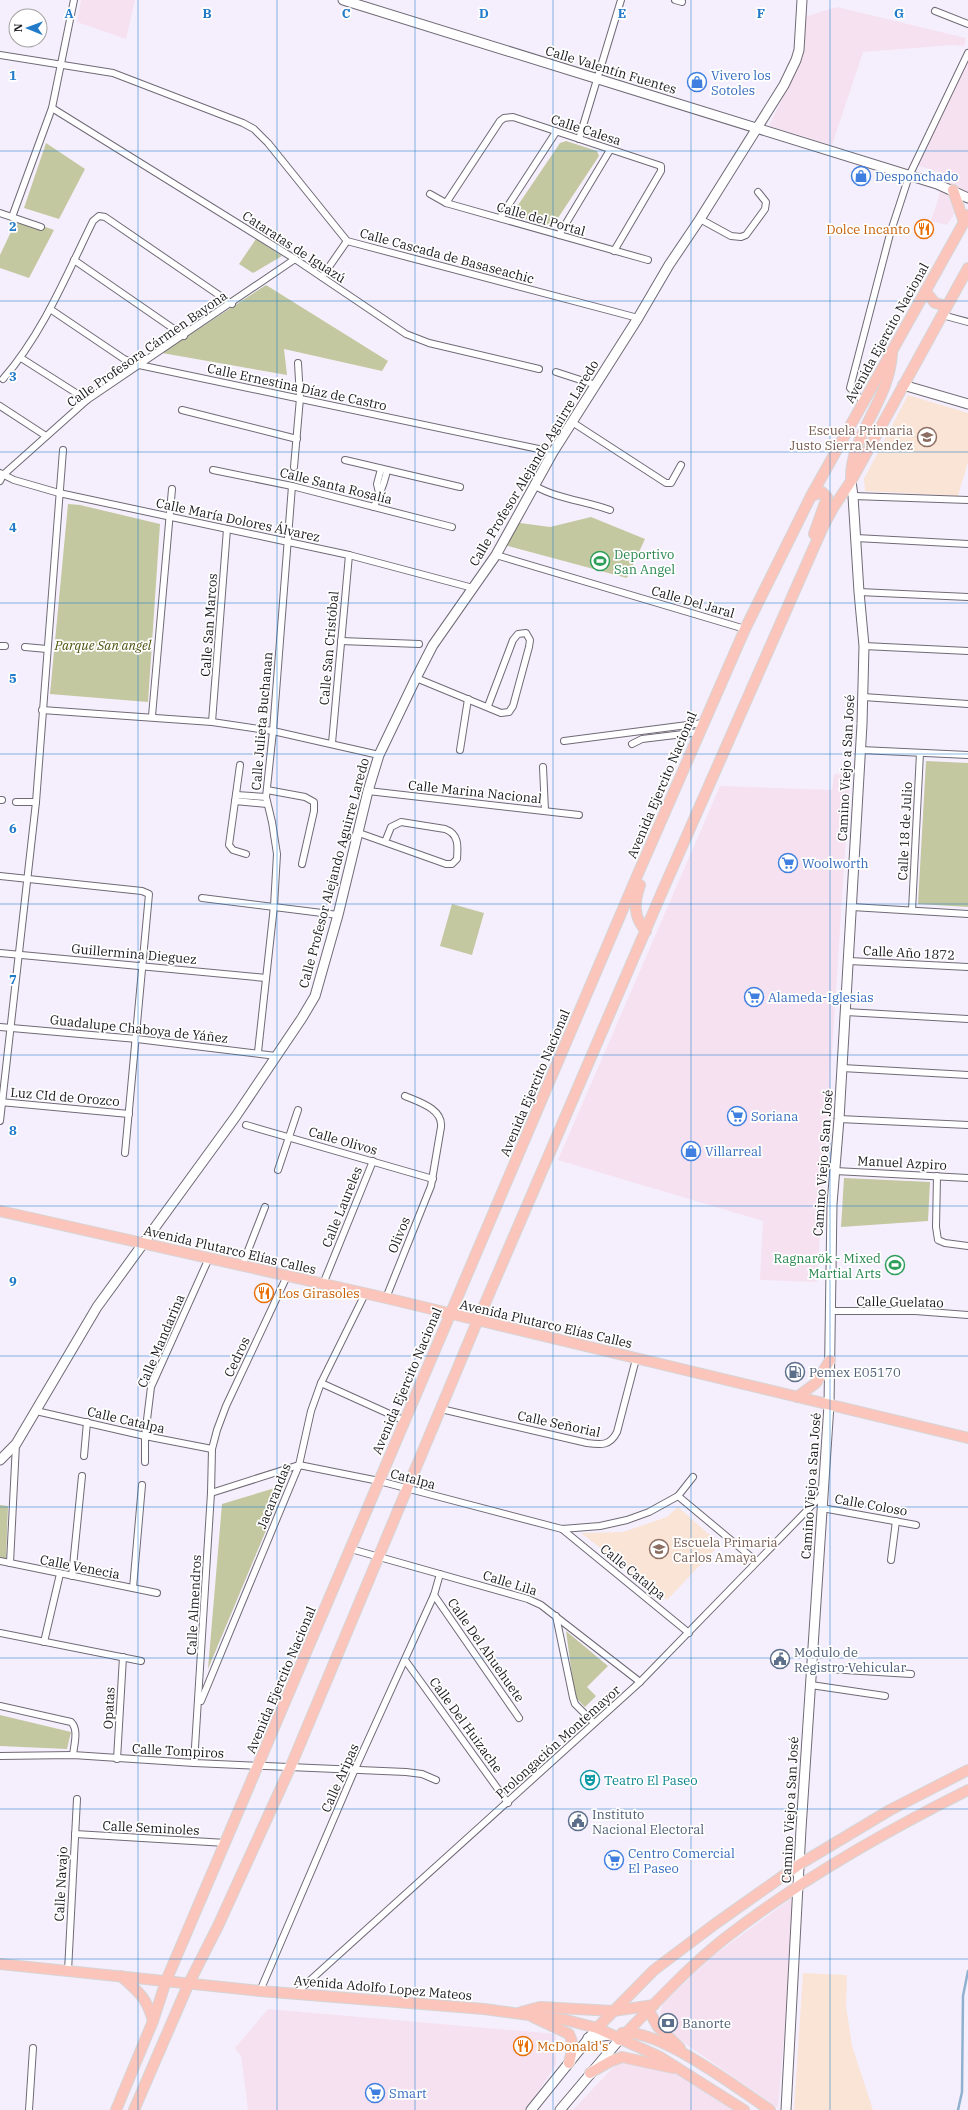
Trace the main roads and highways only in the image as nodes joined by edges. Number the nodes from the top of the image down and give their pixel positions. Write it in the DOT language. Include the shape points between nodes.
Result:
graph roads {
  1 [pos="963,194"];
  2 [pos="966,218"];
  3 [pos="968,268"];
  4 [pos="926,292"];
  5 [pos="944,311"];
  6 [pos="892,352"];
  7 [pos="851,481"];
  8 [pos="811,496"];
  9 [pos="814,548"];
  10 [pos="637,876"];
  11 [pos="646,932"];
  12 [pos="0,1211"];
  13 [pos="450,1315"];
  14 [pos="477,1322"];
  15 [pos="830,1360"];
  16 [pos="797,1398"];
  17 [pos="968,1438"];
  18 [pos="968,1770"];
  19 [pos="968,1790"];
  20 [pos="890,1810"];
  21 [pos="892,1828"];
  22 [pos="0,1964"];
  23 [pos="120,1976"];
  24 [pos="166,1981"];
  25 [pos="188,1985"];
  26 [pos="651,2008"];
  27 [pos="613,2011"];
  28 [pos="515,2013"];
  29 [pos="530,2015"];
  30 [pos="153,2021"];
  31 [pos="597,2028"];
  32 [pos="623,2036"];
  33 [pos="686,2054"];
  34 [pos="569,2063"];
  35 [pos="135,2066"];
  36 [pos="682,2070"];
  37 [pos="590,2073"];
  38 [pos="149,2076"];
  39 [pos="116,2110"];
  40 [pos="134,2110"];
  41 [pos="744,2110"];
  42 [pos="770,2110"];
  1 -- 2 [label="main road"];
  2 -- 4 [label="main road, Avenida Ejercito Nacional"];
  3 -- 5 [label="main road"];
  4 -- 5 [label="main road"];
  4 -- 6 [label="main road, Avenida Ejercito Nacional"];
  5 -- 7 [label="main road"];
  6 -- 7 [label="main road" via="886,385 852,459"];
  6 -- 8 [label="main road, Avenida Ejercito Nacional"];
  7 -- 9 [label="main road" via="833,508"];
  8 -- 9 [label="main road" via="822,492 827,497 814,533"];
  8 -- 10 [label="main road, Avenida Ejercito Nacional" via="745,629"];
  9 -- 11 [label="main road"];
  10 -- 11 [label="main road" via="641,882 635,910"];
  10 -- 13 [label="main road, Avenida Ejercito Nacional"];
  11 -- 14 [label="main road"];
  12 -- 13 [label="main road, Avenida Plutarco Elías Calles" via="386,1298"];
  13 -- 14 [label="main road, Avenida Plutarco Elías Calles"];
  13 -- 24 [label="main road, Avenida Ejercito Nacional"];
  14 -- 16 [label="main road, Avenida Plutarco Elías Calles"];
  14 -- 25 [label="main road" via="290,1768 218,1926"];
  15 -- 16 [label="main road" via="816,1383"];
  16 -- 17 [label="main road, Avenida Plutarco Elías Calles"];
  18 -- 20 [label="main road"];
  19 -- 21 [label="main road"];
  20 -- 21 [label="main road"];
  20 -- 27 [label="main road" via="800,1864 715,1924 654,1970"];
  21 -- 26 [label="main road" via="725,1938"];
  22 -- 23 [label="main road, Avenida Adolfo Lopez Mateos"];
  23 -- 24 [label="main road, Avenida Adolfo Lopez Mateos"];
  23 -- 30 [label="main road" via="143,1996"];
  24 -- 25 [label="main road, Avenida Adolfo Lopez Mateos"];
  24 -- 30 [label="main road, Avenida Ejercito Nacional"];
  25 -- 28 [label="main road, Avenida Adolfo Lopez Mateos"];
  25 -- 38 [label="main road"];
  26 -- 27 [label="main road"];
  26 -- 32 [label="main road"];
  26 -- 33 [label="main road" via="658,2027"];
  27 -- 28 [label="main road" via="540,2007"];
  27 -- 31 [label="main road"];
  28 -- 29 [label="main road, Avenida Adolfo Lopez Mateos"];
  29 -- 31 [label="main road, Avenida Adolfo Lopez Mateos"];
  29 -- 34 [label="main road" via="569,2034 572,2042"];
  30 -- 35 [label="main road, Avenida Ejercito Nacional"];
  31 -- 32 [label="main road, Avenida Adolfo Lopez Mateos" via="610,2035"];
  32 -- 33 [label="main road" via="650,2038"];
  32 -- 36 [label="main road"];
  33 -- 42 [label="main road"];
  35 -- 38 [label="main road"];
  35 -- 39 [label="main road, Avenida Ejercito Nacional"];
  36 -- 37 [label="main road" via="622,2057"];
  36 -- 41 [label="main road"];
  38 -- 40 [label="main road"];
}
